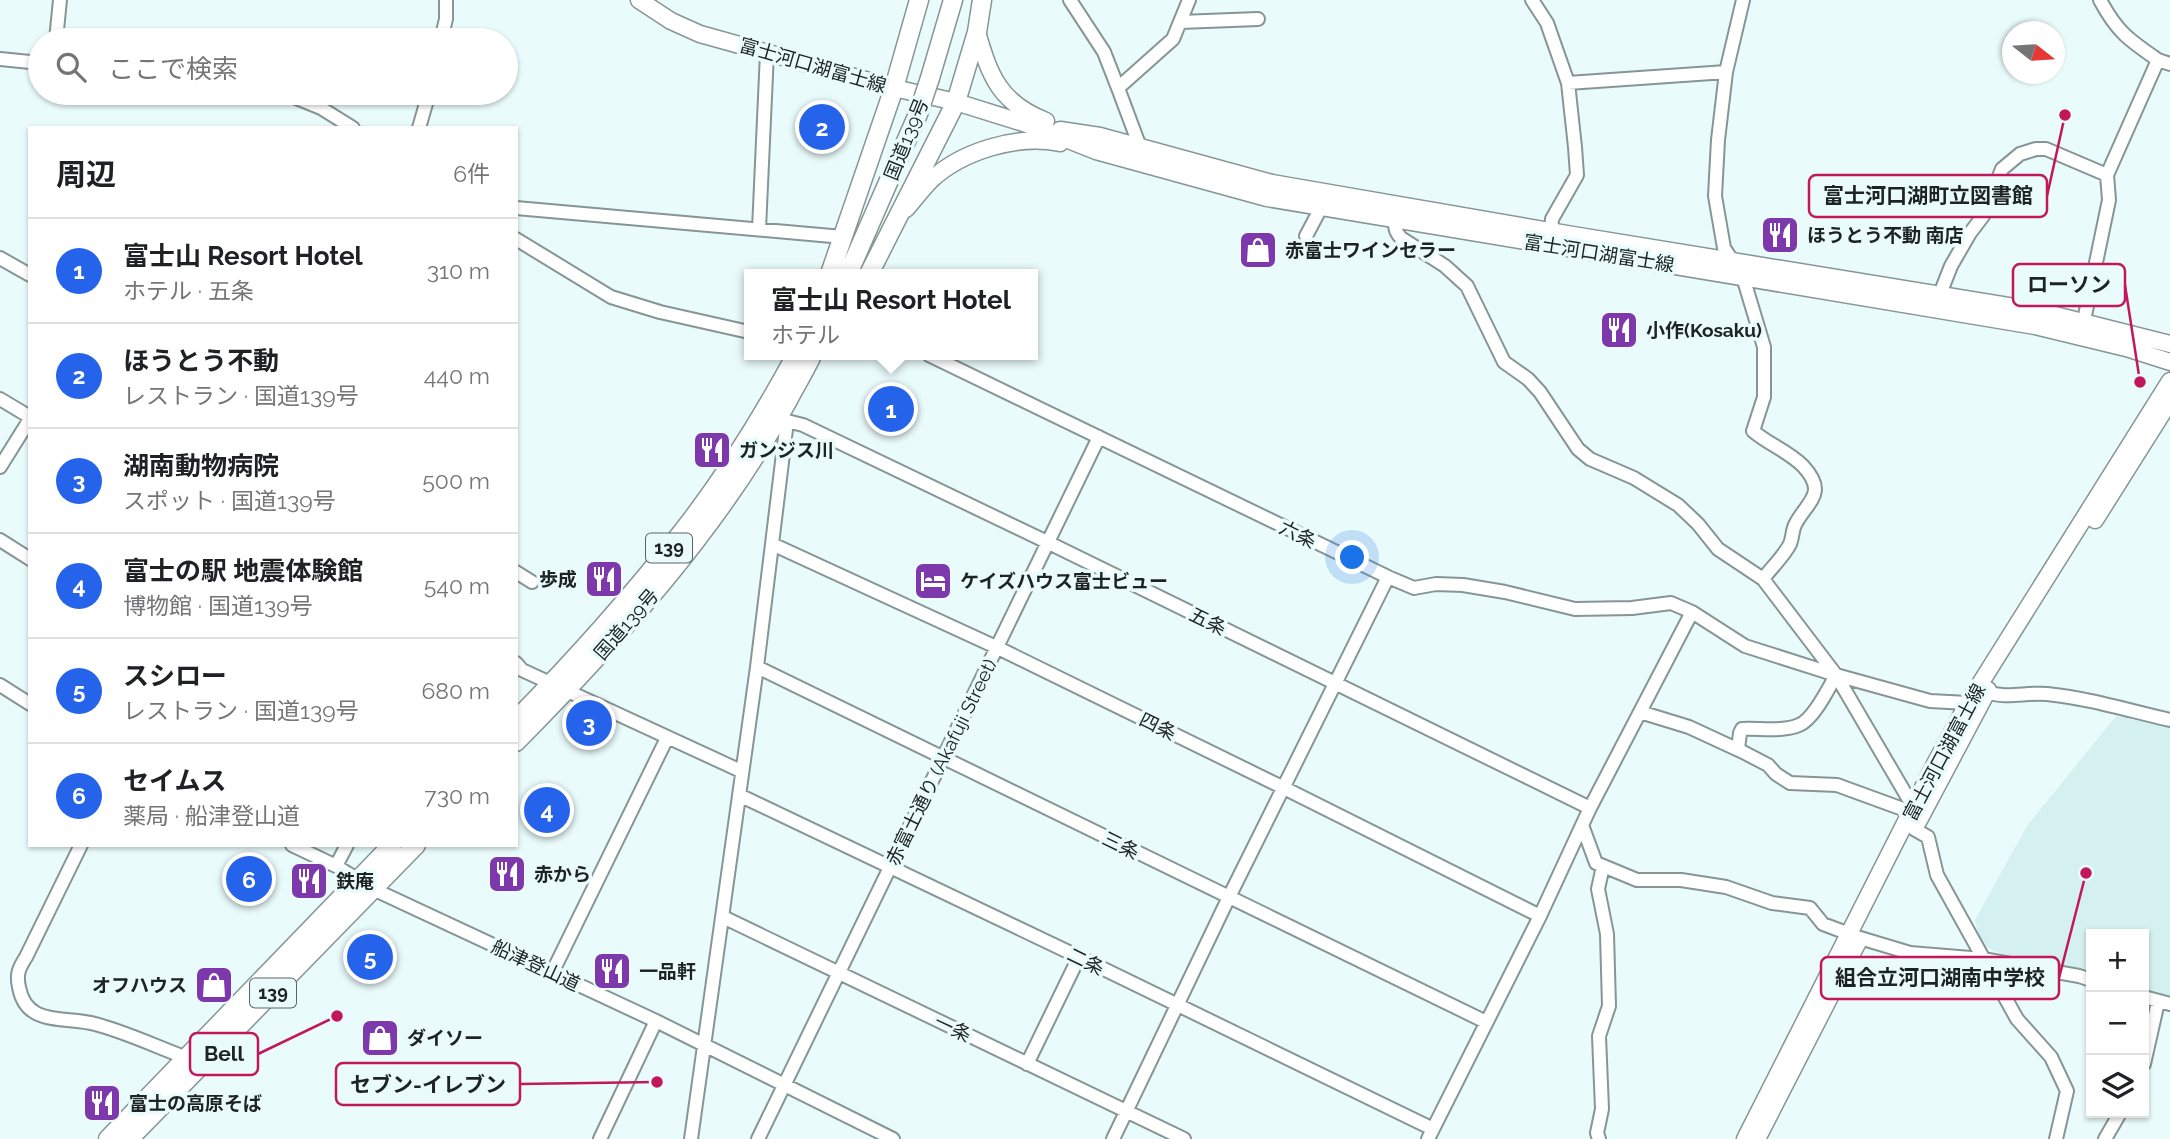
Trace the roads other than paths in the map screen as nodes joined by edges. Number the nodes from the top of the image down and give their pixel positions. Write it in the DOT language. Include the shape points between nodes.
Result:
graph roads {
  1 [pos="60,0"];
  2 [pos="446,0"];
  3 [pos="639,0"];
  4 [pos="919,0"];
  5 [pos="953,0"];
  6 [pos="982,0"];
  7 [pos="1070,0"];
  8 [pos="1189,0"];
  9 [pos="1532,0"];
  10 [pos="1743,0"];
  11 [pos="2100,0"];
  12 [pos="1258,19"];
  13 [pos="1180,22"];
  14 [pos="57,28"];
  15 [pos="444,28"];
  16 [pos="977,32"];
  17 [pos="767,53"];
  18 [pos="0,59"];
  19 [pos="28,62"];
  20 [pos="2164,62"];
  21 [pos="1726,72"];
  22 [pos="1568,83"];
  23 [pos="894,88"];
  24 [pos="1118,88"];
  25 [pos="956,102"];
  26 [pos="314,105"];
  27 [pos="426,105"];
  28 [pos="351,126"];
  29 [pos="420,126"];
  30 [pos="1098,144"];
  31 [pos="1138,154"];
  32 [pos="2107,175"];
  33 [pos="1329,192"];
  34 [pos="1321,207"];
  35 [pos="518,208"];
  36 [pos="1397,211"];
  37 [pos="900,216"];
  38 [pos="759,229"];
  39 [pos="1551,231"];
  40 [pos="1306,236"];
  41 [pos="843,237"];
  42 [pos="518,240"];
  43 [pos="0,258"];
  44 [pos="1733,261"];
  45 [pos="832,269"];
  46 [pos="850,269"];
  47 [pos="872,269"];
  48 [pos="28,274"];
  49 [pos="1743,277"];
  50 [pos="1940,294"];
  51 [pos="2082,328"];
  52 [pos="744,331"];
  53 [pos="2170,344"];
  54 [pos="793,360"];
  55 [pos="809,360"];
  56 [pos="822,360"];
  57 [pos="939,360"];
  58 [pos="2170,362"];
  59 [pos="2170,381"];
  60 [pos="0,399"];
  61 [pos="2170,401"];
  62 [pos="28,417"];
  63 [pos="28,421"];
  64 [pos="787,421"];
  65 [pos="1099,437"];
  66 [pos="762,447"];
  67 [pos="0,467"];
  68 [pos="0,540"];
  69 [pos="1047,542"];
  70 [pos="772,544"];
  71 [pos="28,558"];
  72 [pos="518,573"];
  73 [pos="1388,578"];
  74 [pos="1763,579"];
  75 [pos="532,582"];
  76 [pos="1692,612"];
  77 [pos="996,647"];
  78 [pos="518,665"];
  79 [pos="757,667"];
  80 [pos="1836,675"];
  81 [pos="1336,684"];
  82 [pos="0,685"];
  83 [pos="559,687"];
  84 [pos="1987,692"];
  85 [pos="28,703"];
  86 [pos="1969,703"];
  87 [pos="1640,712"];
  88 [pos="518,718"];
  89 [pos="2170,720"];
  90 [pos="667,738"];
  91 [pos="518,739"];
  92 [pos="1738,749"];
  93 [pos="943,758"];
  94 [pos="741,771"];
  95 [pos="1284,788"];
  96 [pos="739,795"];
  97 [pos="1590,808"];
  98 [pos="1914,814"];
  99 [pos="1582,825"];
  100 [pos="80,847"];
  101 [pos="296,847"];
  102 [pos="346,847"];
  103 [pos="391,847"];
  104 [pos="414,847"];
  105 [pos="336,866"];
  106 [pos="1603,866"];
  107 [pos="890,867"];
  108 [pos="366,885"];
  109 [pos="1229,897"];
  110 [pos="1540,916"];
  111 [pos="723,917"];
  112 [pos="1855,936"];
  113 [pos="1079,957"];
  114 [pos="1983,959"];
  115 [pos="552,973"];
  116 [pos="839,974"];
  117 [pos="2086,978"];
  118 [pos="2164,1003"];
  119 [pos="1178,1006"];
  120 [pos="656,1021"];
  121 [pos="1486,1022"];
  122 [pos="704,1044"];
  123 [pos="2147,1055"];
  124 [pos="187,1058"];
  125 [pos="1027,1063"];
  126 [pos="784,1086"];
  127 [pos="1127,1111"];
  128 [pos="2117,1118"];
  129 [pos="1431,1134"];
  130 [pos="107,1139"];
  131 [pos="129,1139"];
  132 [pos="600,1139"];
  133 [pos="691,1139"];
  134 [pos="758,1139"];
  135 [pos="893,1139"];
  136 [pos="1113,1139"];
  137 [pos="1184,1139"];
  138 [pos="1598,1139"];
  139 [pos="1745,1139"];
  140 [pos="1758,1139"];
  141 [pos="2056,1139"];
  142 [pos="2105,1139"];
  1 -- 14 [label="street"];
  2 -- 15 [label="street"];
  3 -- 17 [label="main road, 富士河口湖富士線" via="700,34"];
  4 -- 23 [label="highway, 国道139号"];
  5 -- 46 [label="highway, 国道139号, bridge" via="918,114"];
  6 -- 16 [label="highway"];
  7 -- 24 [label="street" via="1104,52"];
  8 -- 13 [label="street"];
  9 -- 22 [label="street" via="1547,23"];
  10 -- 21 [label="street"];
  11 -- 20 [label="street" via="2126,38"];
  12 -- 13 [label="street"];
  13 -- 24 [label="street" via="1173,39"];
  16 -- 25 [label="highway"];
  16 -- 30 [label="main road" via="987,68 1005,96 1032,116"];
  17 -- 23 [label="main road, 富士河口湖富士線"];
  17 -- 38 [label="street"];
  18 -- 19 [label="street"];
  20 -- 32 [label="street"];
  21 -- 22 [label="street"];
  21 -- 44 [label="street" via="1715,196 1724,248"];
  22 -- 39 [label="street" via="1577,175 1552,219"];
  23 -- 25 [label="main road, 富士河口湖富士線"];
  23 -- 41 [label="highway, 国道139号"];
  24 -- 31 [label="street"];
  25 -- 30 [label="main road, 富士河口湖富士線"];
  25 -- 37 [label="highway"];
  26 -- 28 [label="street"];
  27 -- 29 [label="street"];
  30 -- 31 [label="main road, 富士河口湖富士線"];
  30 -- 37 [label="main road" via="1031,139 997,145 932,179"];
  31 -- 33 [label="main road, 富士河口湖富士線"];
  31 -- 34 [label="main road, 富士河口湖富士線" via="1245,192"];
  32 -- 50 [label="street" via="2046,149 2020,154 2002,169 1983,216 1951,266"];
  32 -- 51 [label="street" via="2109,200"];
  33 -- 34 [label="street"];
  33 -- 36 [label="main road, 富士河口湖富士線"];
  34 -- 36 [label="main road, 富士河口湖富士線"];
  34 -- 40 [label="street"];
  35 -- 38 [label="street"];
  36 -- 39 [label="main road, 富士河口湖富士線"];
  36 -- 49 [label="main road, 富士河口湖富士線"];
  36 -- 74 [label="street" via="1396,233 1467,286 1504,362 1540,392 1578,449 1678,505 1718,549"];
  37 -- 47 [label="highway"];
  38 -- 41 [label="street"];
  39 -- 44 [label="main road, 富士河口湖富士線"];
  41 -- 45 [label="highway, 国道139号"];
  42 -- 52 [label="street" via="611,298"];
  43 -- 48 [label="street"];
  44 -- 49 [label="street"];
  44 -- 50 [label="main road, 富士河口湖富士線"];
  49 -- 51 [label="main road, 富士河口湖富士線"];
  49 -- 74 [label="street" via="1764,347 1764,397 1753,431 1802,465 1814,487 1814,498 1796,522 1790,544"];
  50 -- 51 [label="main road, 富士河口湖富士線"];
  51 -- 53 [label="main road, 富士河口湖富士線"];
  51 -- 58 [label="main road, 富士河口湖富士線"];
  54 -- 83 [label="highway, 国道139号 / 139" via="766,410 684,529"];
  55 -- 66 [label="highway, 国道139号 / 139"];
  56 -- 64 [label="highway"];
  57 -- 65 [label="street, 六条"];
  59 -- 86 [label="main road, 富士河口湖富士線"];
  60 -- 62 [label="street"];
  61 -- 84 [label="main road, 富士河口湖富士線"];
  63 -- 67 [label="street"];
  64 -- 66 [label="highway"];
  64 -- 69 [label="street, 五条"];
  64 -- 70 [label="street"];
  65 -- 69 [label="street, 赤富士通り (Akafuji Street)"];
  65 -- 73 [label="street, 六条"];
  66 -- 83 [label="highway, 国道139号 / 139" via="692,546 635,616"];
  68 -- 71 [label="street"];
  69 -- 77 [label="street, 赤富士通り (Akafuji Street)"];
  69 -- 81 [label="street, 五条"];
  70 -- 77 [label="street, 四条"];
  70 -- 79 [label="street"];
  72 -- 75 [label="street"];
  73 -- 76 [label="street, 六条" via="1414,588 1463,585 1575,609 1671,603"];
  73 -- 81 [label="street"];
  74 -- 80 [label="street"];
  76 -- 80 [label="street, 六条" via="1745,646"];
  76 -- 87 [label="street"];
  77 -- 93 [label="street, 赤富士通り (Akafuji Street)"];
  77 -- 95 [label="street, 四条"];
  78 -- 83 [label="street"];
  79 -- 93 [label="street, 三条"];
  79 -- 94 [label="street"];
  80 -- 86 [label="street, 六条" via="1930,701"];
  80 -- 92 [label="street" via="1804,722 1793,727 1742,729"];
  80 -- 98 [label="street"];
  81 -- 95 [label="street"];
  81 -- 97 [label="street, 五条"];
  82 -- 85 [label="street"];
  83 -- 88 [label="highway, 国道139号 / 139"];
  83 -- 90 [label="street"];
  83 -- 91 [label="highway, 国道139号 / 139"];
  84 -- 86 [label="street"];
  84 -- 89 [label="street" via="2046,694"];
  84 -- 98 [label="main road, 富士河口湖富士線"];
  86 -- 98 [label="main road, 富士河口湖富士線"];
  87 -- 92 [label="street"];
  87 -- 97 [label="street"];
  90 -- 94 [label="street"];
  90 -- 115 [label="street"];
  92 -- 98 [label="street" via="1790,783 1837,785"];
  93 -- 107 [label="street, 赤富士通り (Akafuji Street)"];
  93 -- 109 [label="street, 三条"];
  94 -- 96 [label="street"];
  95 -- 109 [label="street"];
  95 -- 110 [label="street, 四条"];
  96 -- 107 [label="street, 二条"];
  96 -- 111 [label="street"];
  97 -- 99 [label="street"];
  98 -- 112 [label="main road, 富士河口湖富士線"];
  98 -- 114 [label="street" via="1928,837 1937,875"];
  99 -- 106 [label="street" via="1596,863"];
  99 -- 110 [label="street"];
  100 -- 124 [label="street" via="18,970 24,1003 33,1012 94,1024"];
  101 -- 105 [label="street, 船津登山道"];
  102 -- 105 [label="street"];
  103 -- 108 [label="highway, 139"];
  104 -- 108 [label="highway, 139"];
  105 -- 108 [label="street, 船津登山道"];
  106 -- 112 [label="street" via="1637,880 1726,887 1810,908 1823,923"];
  106 -- 138 [label="street" via="1598,889 1607,934 1609,1006 1599,1036 1602,1109"];
  107 -- 113 [label="street, 二条"];
  107 -- 116 [label="street, 赤富士通り (Akafuji Street)"];
  108 -- 115 [label="street, 船津登山道"];
  108 -- 124 [label="highway, 139"];
  108 -- 131 [label="highway, 139"];
  109 -- 119 [label="street"];
  109 -- 121 [label="street, 三条"];
  110 -- 121 [label="street"];
  111 -- 116 [label="street, 一条"];
  111 -- 122 [label="street"];
  112 -- 114 [label="street" via="1910,953"];
  112 -- 139 [label="main road, 富士河口湖富士線"];
  112 -- 140 [label="main road, 富士河口湖富士線"];
  113 -- 119 [label="street, 二条"];
  113 -- 125 [label="street"];
  114 -- 117 [label="street"];
  114 -- 141 [label="street" via="2017,1019 2051,1057 2067,1091"];
  115 -- 120 [label="street, 船津登山道"];
  116 -- 125 [label="street, 一条"];
  116 -- 126 [label="street, 赤富士通り (Akafuji Street)"];
  118 -- 123 [label="street"];
  119 -- 127 [label="street"];
  119 -- 129 [label="street, 二条"];
  120 -- 122 [label="street, 船津登山道"];
  120 -- 132 [label="street"];
  121 -- 129 [label="street"];
  122 -- 126 [label="street, 船津登山道"];
  122 -- 133 [label="street"];
  124 -- 130 [label="highway, 139"];
  125 -- 127 [label="street, 一条"];
  126 -- 134 [label="street, 赤富士通り (Akafuji Street)"];
  126 -- 135 [label="street, 船津登山道"];
  127 -- 136 [label="street"];
  127 -- 137 [label="street, 一条"];
  128 -- 142 [label="street"];
}
